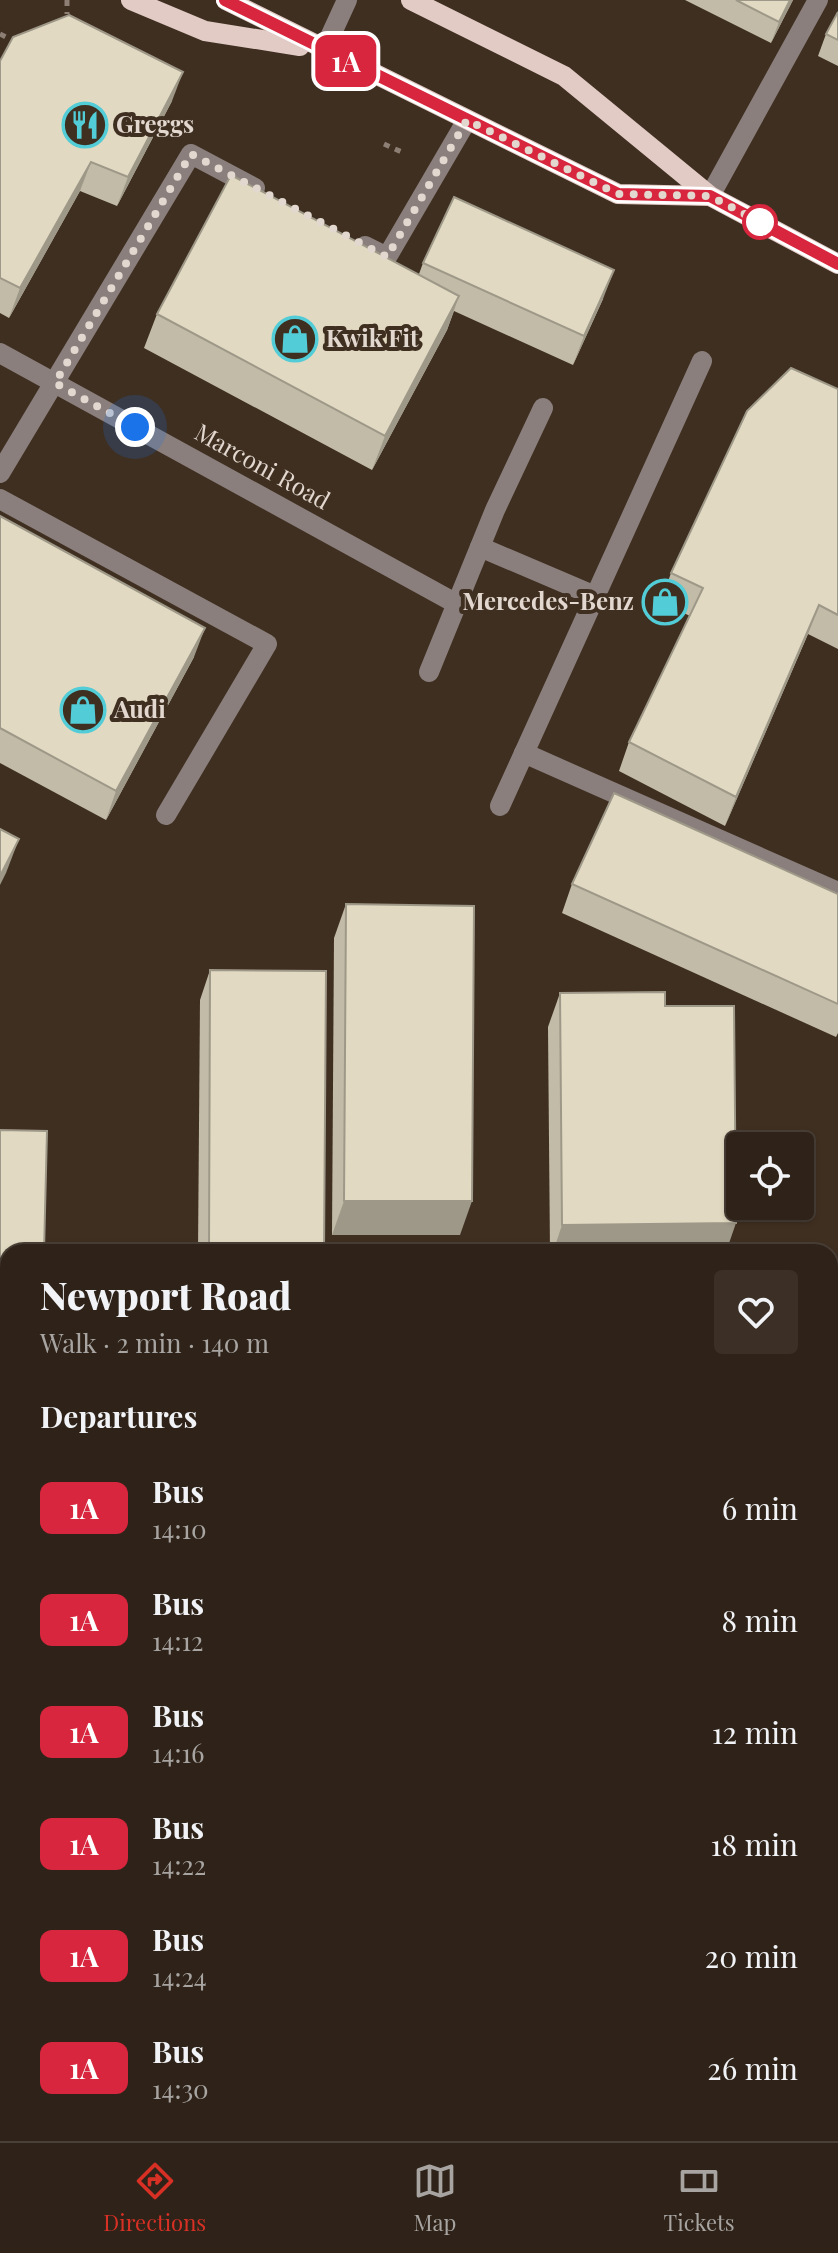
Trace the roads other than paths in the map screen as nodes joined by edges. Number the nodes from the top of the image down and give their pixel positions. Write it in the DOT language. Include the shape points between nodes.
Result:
graph roads {
  1 [pos="131,0"];
  2 [pos="226,0"];
  3 [pos="347,0"];
  4 [pos="411,0"];
  5 [pos="818,0"];
  6 [pos="324,50"];
  7 [pos="467,120"];
  8 [pos="710,196"];
  9 [pos="275,198"];
  10 [pos="345,235"];
  11 [pos="838,264"];
  12 [pos="0,353"];
  13 [pos="702,361"];
  14 [pos="55,383"];
  15 [pos="543,408"];
  16 [pos="0,473"];
  17 [pos="0,499"];
  18 [pos="480,547"];
  19 [pos="595,596"];
  20 [pos="457,604"];
  21 [pos="429,672"];
  22 [pos="524,753"];
  23 [pos="500,806"];
  24 [pos="166,815"];
  25 [pos="838,892"];
  1 -- 6 [label="main road" via="205,31"];
  2 -- 6 [label="main road"];
  3 -- 6 [label="street"];
  4 -- 8 [label="main road" via="564,76"];
  5 -- 8 [label="street"];
  6 -- 7 [label="main road"];
  7 -- 8 [label="main road" via="618,194"];
  7 -- 10 [label="street" via="387,257"];
  8 -- 11 [label="main road"];
  9 -- 14 [label="street" via="191,154"];
  12 -- 14 [label="street, Marconi Road"];
  13 -- 19 [label="street"];
  14 -- 16 [label="street"];
  14 -- 20 [label="street, Marconi Road"];
  15 -- 18 [label="street"];
  17 -- 24 [label="street" via="267,644"];
  18 -- 19 [label="street"];
  18 -- 20 [label="street"];
  19 -- 22 [label="street"];
  20 -- 21 [label="street"];
  22 -- 23 [label="street"];
  22 -- 25 [label="street"];
}
